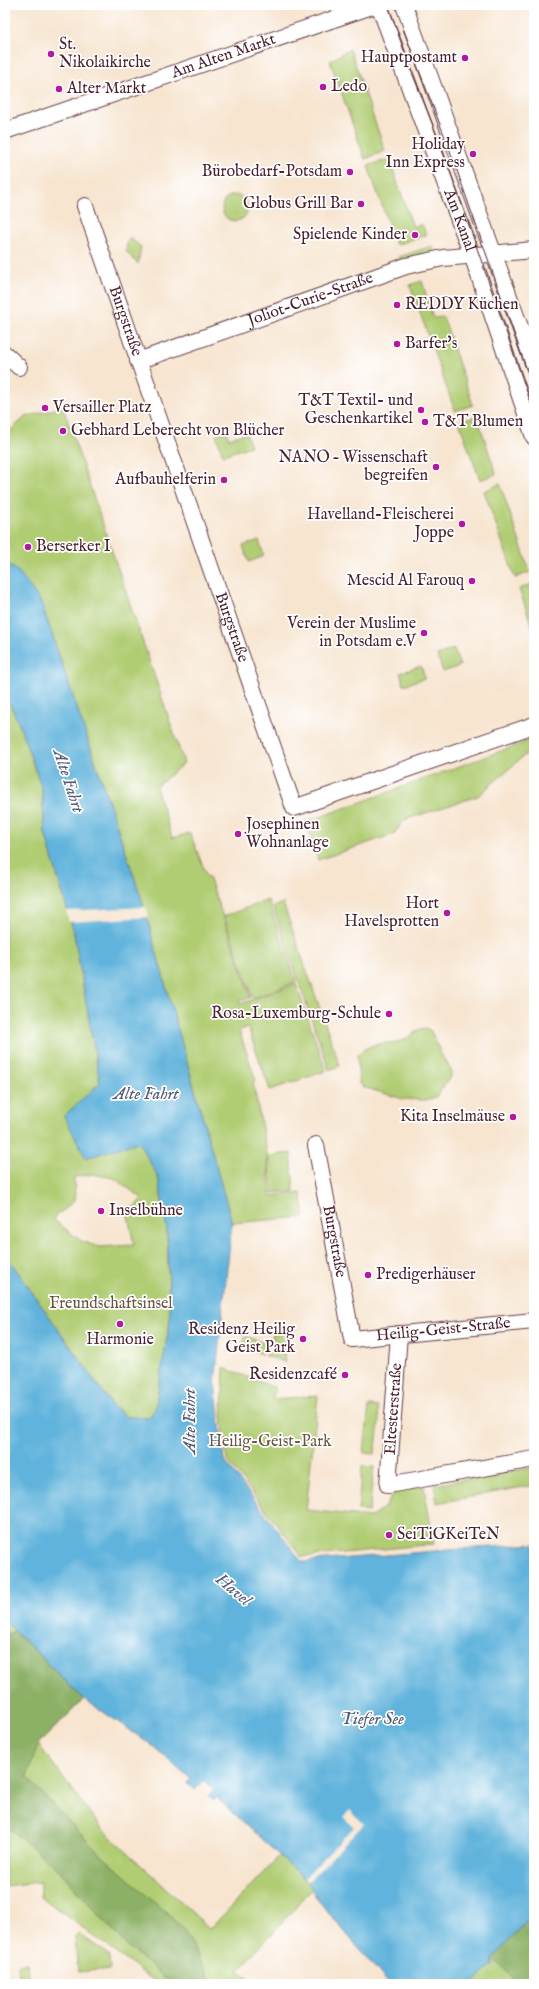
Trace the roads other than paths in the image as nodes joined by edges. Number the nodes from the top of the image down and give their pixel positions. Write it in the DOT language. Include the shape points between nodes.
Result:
graph roads {
  1 [pos="375,5"];
  2 [pos="379,5"];
  3 [pos="404,5"];
  4 [pos="5,131"];
  5 [pos="85,206"];
  6 [pos="534,250"];
  7 [pos="484,254"];
  8 [pos="5,354"];
  9 [pos="138,361"];
  10 [pos="534,366"];
  11 [pos="20,367"];
  12 [pos="534,438"];
  13 [pos="534,725"];
  14 [pos="316,1145"];
  15 [pos="534,1321"];
  16 [pos="399,1334"];
  17 [pos="352,1339"];
  18 [pos="534,1459"];
  1 -- 4 [label="street, Am Alten Markt"];
  2 -- 7 [label="street, Am Kanal"];
  3 -- 7 [label="street, Am Kanal"];
  5 -- 9 [label="street, Burgstraße"];
  6 -- 7 [label="street, Joliot-Curie-Straße"];
  7 -- 9 [label="street, Joliot-Curie-Straße" via="443,258 406,266"];
  7 -- 10 [label="street, Am Kanal"];
  7 -- 12 [label="street, Am Kanal"];
  8 -- 11 [label="street"];
  9 -- 13 [label="street, Burgstraße" via="294,808"];
  14 -- 17 [label="street, Burgstraße"];
  15 -- 16 [label="street, Heilig-Geist-Straße"];
  16 -- 17 [label="street, Heilig-Geist-Straße"];
  16 -- 18 [label="street, Eltesterstraße" via="388,1485"];
}
